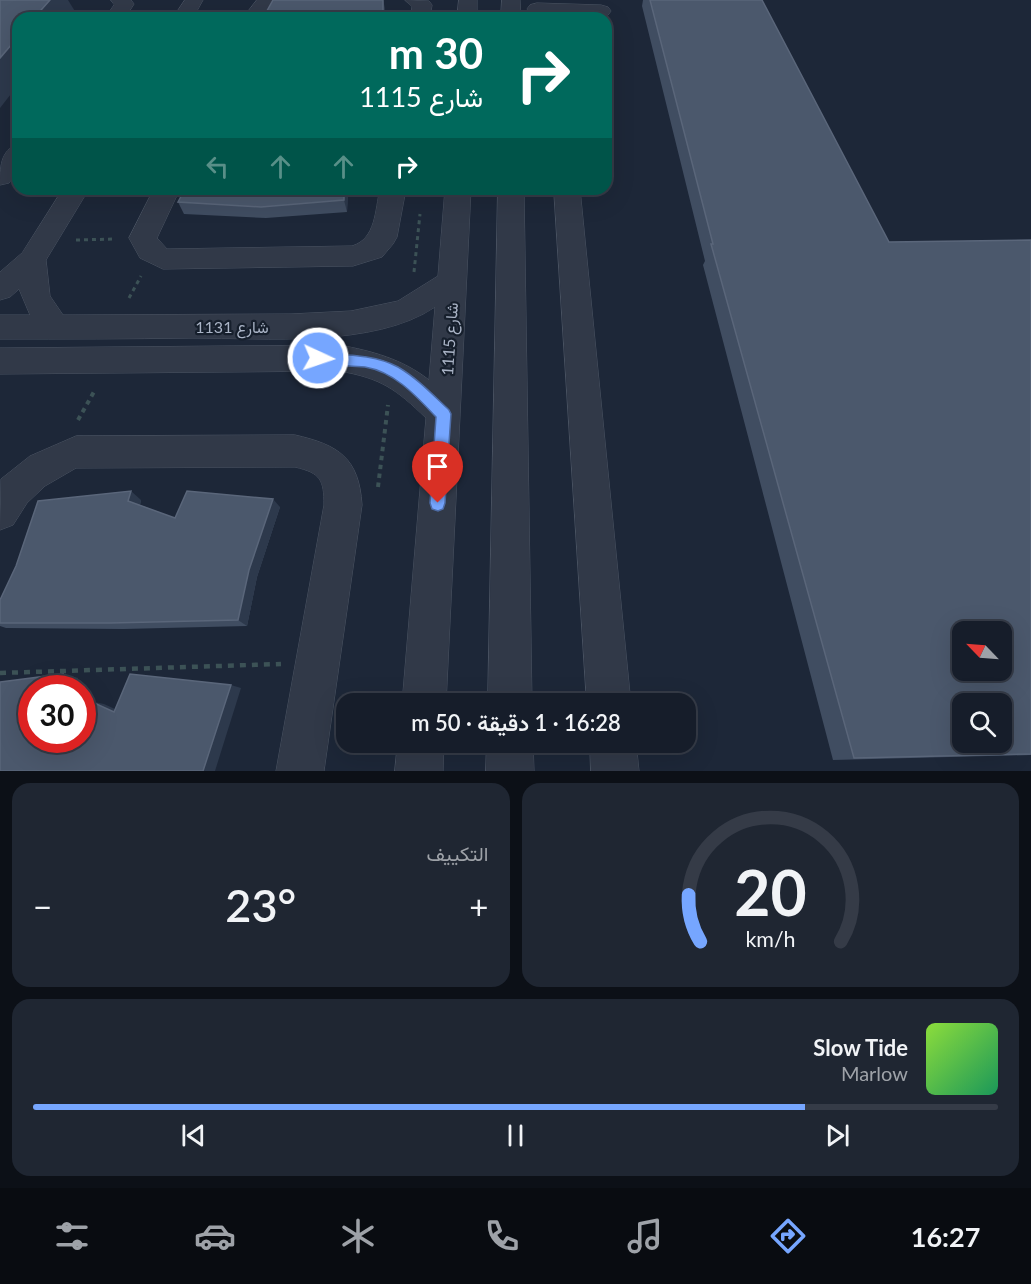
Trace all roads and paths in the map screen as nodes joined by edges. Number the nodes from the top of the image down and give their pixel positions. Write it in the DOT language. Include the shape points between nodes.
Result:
graph roads {
  1 [pos="120,0"];
  2 [pos="268,0"];
  3 [pos="414,0"];
  4 [pos="511,6"];
  5 [pos="601,10"];
  6 [pos="119,12"];
  7 [pos="256,12"];
  8 [pos="421,12"];
  9 [pos="534,12"];
  10 [pos="572,12"];
  11 [pos="12,160"];
  12 [pos="0,177"];
  13 [pos="72,195"];
  14 [pos="164,195"];
  15 [pos="392,195"];
  16 [pos="458,195"];
  17 [pos="511,195"];
  18 [pos="567,195"];
  19 [pos="420,212"];
  20 [pos="32,260"];
  21 [pos="453,280"];
  22 [pos="0,289"];
  23 [pos="409,309"];
  24 [pos="0,327"];
  25 [pos="55,327"];
  26 [pos="6,363"];
  27 [pos="444,414"];
  28 [pos="0,512"];
  29 [pos="317,662"];
  30 [pos="0,673"];
  31 [pos="425,693"];
  32 [pos="510,693"];
  33 [pos="608,693"];
  34 [pos="420,753"];
  35 [pos="510,753"];
  36 [pos="614,753"];
  37 [pos="300,771"];
  38 [pos="419,771"];
  39 [pos="510,771"];
  40 [pos="615,771"];
  1 -- 6 [label="street" via="124,4"];
  2 -- 7 [label="street"];
  3 -- 8 [label="street" via="422,5"];
  4 -- 9 [label="street"];
  5 -- 10 [label="street"];
  11 -- 12 [label="street"];
  13 -- 20 [label="street"];
  14 -- 15 [label="street" via="143,238 145,246 163,259 353,256 372,250 383,237"];
  16 -- 21 [label="street, شارع 1115"];
  17 -- 32 [label="street"];
  18 -- 33 [label="street"];
  19 -- 23 [label="path"];
  20 -- 22 [label="street"];
  20 -- 25 [label="street" via="32,290 39,307"];
  21 -- 23 [label="street, شارع 1131"];
  21 -- 27 [label="street, شارع 1115"];
  23 -- 25 [label="street, شارع 1131" via="351,323"];
  24 -- 25 [label="street, شارع 1131"];
  26 -- 27 [label="street, شارع 1131" via="339,358 392,370"];
  27 -- 31 [label="street, شارع 1115"];
  28 -- 29 [label="street" via="35,471 76,452 295,451 314,455 334,466 343,485"];
  29 -- 30 [label="path"];
  29 -- 37 [label="street"];
  34 -- 38 [label="street"];
  35 -- 39 [label="street"];
  36 -- 40 [label="street"];
}
